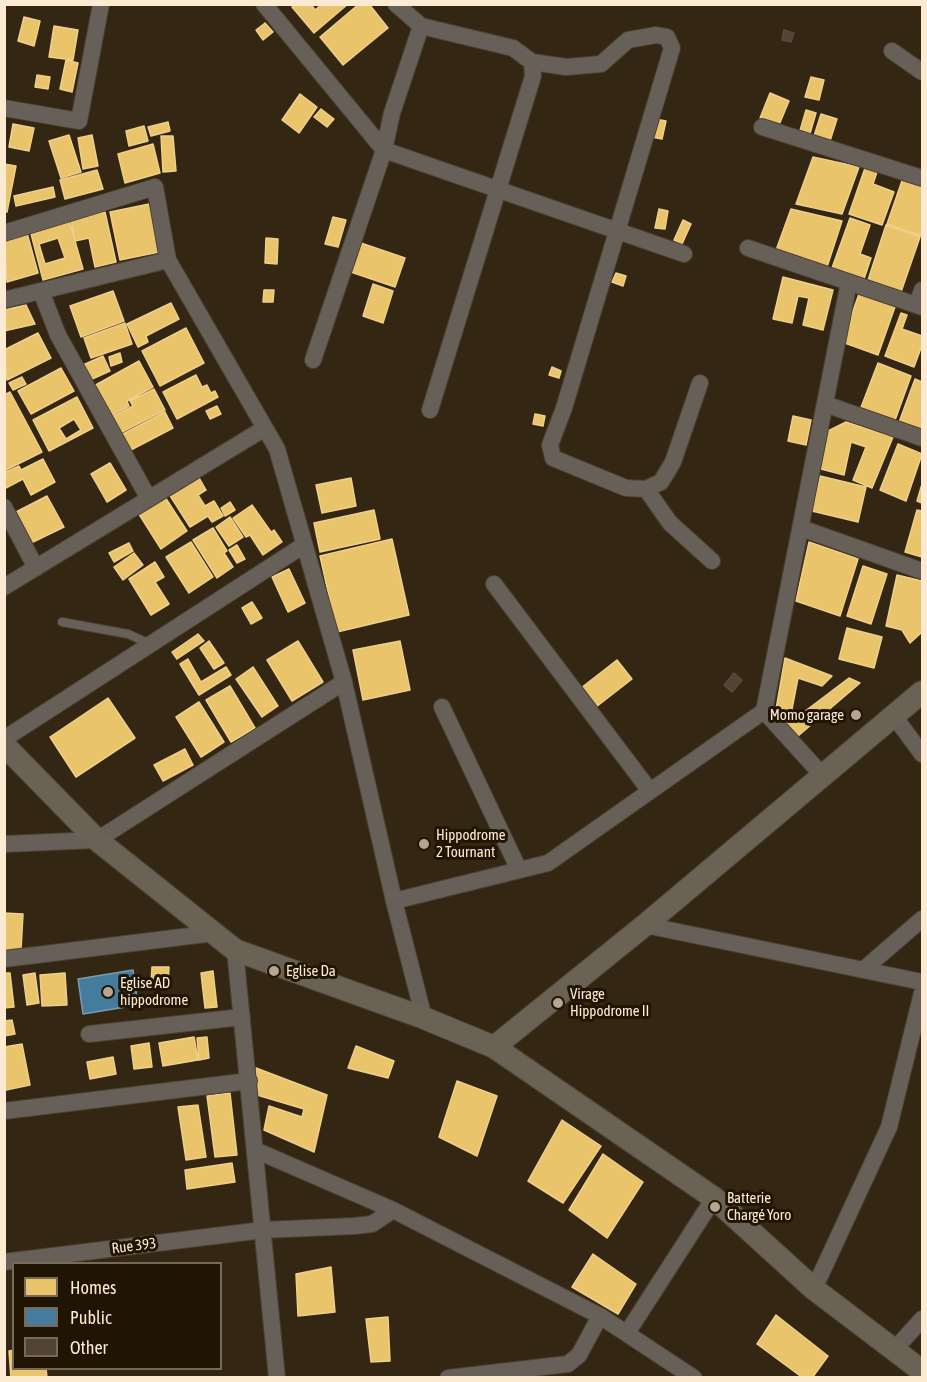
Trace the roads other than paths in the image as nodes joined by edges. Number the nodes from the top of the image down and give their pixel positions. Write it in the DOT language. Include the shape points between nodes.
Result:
graph roads {
  1 [pos="101,4"];
  2 [pos="264,4"];
  3 [pos="396,4"];
  4 [pos="421,26"];
  5 [pos="892,51"];
  6 [pos="532,62"];
  7 [pos="922,72"];
  8 [pos="4,108"];
  9 [pos="762,127"];
  10 [pos="384,150"];
  11 [pos="922,178"];
  12 [pos="499,189"];
  13 [pos="618,231"];
  14 [pos="4,233"];
  15 [pos="748,248"];
  16 [pos="684,254"];
  17 [pos="168,260"];
  18 [pos="849,282"];
  19 [pos="40,291"];
  20 [pos="4,300"];
  21 [pos="921,300"];
  22 [pos="313,360"];
  23 [pos="700,383"];
  24 [pos="825,404"];
  25 [pos="430,410"];
  26 [pos="265,428"];
  27 [pos="922,438"];
  28 [pos="646,489"];
  29 [pos="149,499"];
  30 [pos="4,507"];
  31 [pos="801,528"];
  32 [pos="304,544"];
  33 [pos="712,561"];
  34 [pos="36,568"];
  35 [pos="922,571"];
  36 [pos="494,584"];
  37 [pos="4,587"];
  38 [pos="62,622"];
  39 [pos="150,644"];
  40 [pos="344,682"];
  41 [pos="922,692"];
  42 [pos="442,706"];
  43 [pos="764,711"];
  44 [pos="894,716"];
  45 [pos="4,739"];
  46 [pos="4,745"];
  47 [pos="922,754"];
  48 [pos="823,776"];
  49 [pos="650,791"];
  50 [pos="97,840"];
  51 [pos="4,844"];
  52 [pos="519,870"];
  53 [pos="394,901"];
  54 [pos="922,920"];
  55 [pos="645,925"];
  56 [pos="214,933"];
  57 [pos="235,950"];
  58 [pos="4,959"];
  59 [pos="863,970"];
  60 [pos="922,982"];
  61 [pos="922,993"];
  62 [pos="242,1017"];
  63 [pos="424,1018"];
  64 [pos="89,1034"];
  65 [pos="494,1047"];
  66 [pos="249,1081"];
  67 [pos="4,1110"];
  68 [pos="255,1150"];
  69 [pos="714,1198"];
  70 [pos="393,1210"];
  71 [pos="263,1230"];
  72 [pos="4,1262"];
  73 [pos="814,1289"];
  74 [pos="600,1316"];
  75 [pos="922,1319"];
  76 [pos="627,1333"];
  77 [pos="894,1350"];
  78 [pos="922,1371"];
  79 [pos="278,1377"];
  80 [pos="448,1377"];
  81 [pos="694,1377"];
  1 -- 8 [label="street" via="78,121"];
  2 -- 10 [label="street"];
  3 -- 4 [label="street"];
  4 -- 6 [label="street" via="513,48"];
  4 -- 10 [label="street"];
  5 -- 7 [label="street"];
  6 -- 12 [label="street" via="533,76"];
  6 -- 13 [label="street" via="566,67 601,64 627,40 667,37 672,48"];
  9 -- 11 [label="street"];
  10 -- 12 [label="street"];
  10 -- 22 [label="street"];
  12 -- 13 [label="street"];
  12 -- 25 [label="street"];
  13 -- 16 [label="street"];
  13 -- 28 [label="street" via="550,445 553,458 626,488"];
  14 -- 17 [label="street" via="154,187"];
  15 -- 18 [label="street"];
  17 -- 19 [label="street"];
  17 -- 26 [label="street"];
  18 -- 21 [label="street"];
  18 -- 24 [label="street"];
  19 -- 20 [label="street"];
  19 -- 29 [label="street" via="58,335"];
  23 -- 28 [label="street" via="672,462 661,482"];
  24 -- 27 [label="street"];
  24 -- 31 [label="street"];
  26 -- 29 [label="street"];
  26 -- 32 [label="street" via="277,449"];
  28 -- 33 [label="street" via="670,523"];
  29 -- 34 [label="street"];
  30 -- 34 [label="street"];
  31 -- 35 [label="street"];
  31 -- 43 [label="street"];
  32 -- 39 [label="street"];
  32 -- 40 [label="street"];
  34 -- 37 [label="street"];
  36 -- 49 [label="street"];
  38 -- 39 [label="lane" via="128,634"];
  39 -- 45 [label="street"];
  40 -- 50 [label="street"];
  40 -- 53 [label="street"];
  41 -- 44 [label="street"];
  42 -- 52 [label="street"];
  43 -- 48 [label="street"];
  43 -- 49 [label="street"];
  44 -- 47 [label="street"];
  44 -- 48 [label="street"];
  46 -- 50 [label="street"];
  48 -- 55 [label="street"];
  49 -- 52 [label="street" via="548,863"];
  50 -- 51 [label="street"];
  50 -- 56 [label="street"];
  52 -- 53 [label="street"];
  53 -- 63 [label="street"];
  54 -- 59 [label="street"];
  55 -- 59 [label="street"];
  55 -- 65 [label="street"];
  56 -- 57 [label="street"];
  56 -- 58 [label="street"];
  57 -- 62 [label="street"];
  57 -- 63 [label="street"];
  59 -- 60 [label="street"];
  61 -- 73 [label="street" via="889,1127"];
  62 -- 64 [label="street"];
  62 -- 66 [label="street"];
  63 -- 65 [label="street"];
  65 -- 69 [label="street"];
  66 -- 67 [label="street"];
  66 -- 68 [label="street"];
  68 -- 70 [label="street"];
  68 -- 71 [label="street"];
  69 -- 73 [label="street"];
  69 -- 76 [label="street"];
  70 -- 71 [label="street, Rue 393" via="372,1224"];
  70 -- 74 [label="street"];
  71 -- 72 [label="street, Rue 393"];
  71 -- 79 [label="street"];
  73 -- 77 [label="street"];
  74 -- 76 [label="street"];
  74 -- 80 [label="street" via="568,1365"];
  75 -- 77 [label="street"];
  76 -- 81 [label="street"];
  77 -- 78 [label="street"];
}
